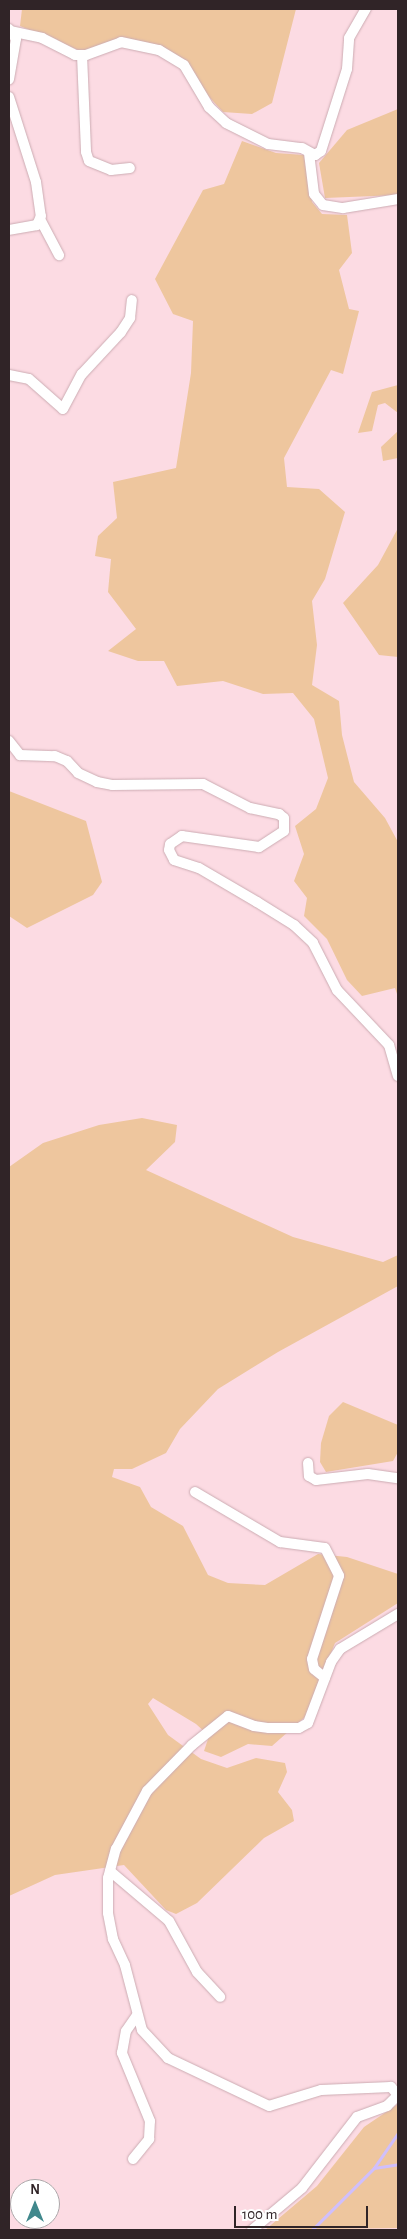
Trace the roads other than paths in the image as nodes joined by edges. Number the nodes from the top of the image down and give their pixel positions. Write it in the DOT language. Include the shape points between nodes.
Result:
graph roads {
  1 [pos="366,9"];
  2 [pos="10,30"];
  3 [pos="82,55"];
  4 [pos="9,79"];
  5 [pos="9,97"];
  6 [pos="309,153"];
  7 [pos="130,168"];
  8 [pos="398,199"];
  9 [pos="40,219"];
  10 [pos="9,230"];
  11 [pos="59,255"];
  12 [pos="132,300"];
  13 [pos="9,375"];
  14 [pos="9,741"];
  15 [pos="398,1076"];
  16 [pos="308,1463"];
  17 [pos="398,1478"];
  18 [pos="195,1492"];
  19 [pos="398,1614"];
  20 [pos="324,1678"];
  21 [pos="110,1871"];
  22 [pos="220,1997"];
  23 [pos="137,2015"];
  24 [pos="133,2159"];
  25 [pos="252,2230"];
  1 -- 6 [label="street" via="349,38 348,70 321,151 315,155"];
  2 -- 3 [label="street" via="42,38 75,55"];
  2 -- 4 [label="street" via="16,39"];
  3 -- 6 [label="street" via="121,42 159,50 184,65 204,100 226,123 268,144 296,147"];
  3 -- 7 [label="street" via="89,161 111,170"];
  5 -- 9 [label="street" via="36,182"];
  6 -- 8 [label="street" via="314,194 323,205 343,208"];
  9 -- 10 [label="street" via="31,227"];
  9 -- 11 [label="street"];
  12 -- 13 [label="street" via="130,318 82,374 63,409 29,379"];
  14 -- 15 [label="street" via="20,756 55,756 97,782 112,785 203,784 250,808 284,818 284,831 259,847 182,836 170,844 169,850 174,860 199,868 257,902 294,925 313,942 336,990 389,1045"];
  16 -- 17 [label="street" via="309,1476 316,1480 368,1474"];
  18 -- 20 [label="street" via="280,1542 325,1548 339,1576 312,1659 314,1669"];
  19 -- 20 [label="street" via="340,1650"];
  20 -- 21 [label="street" via="308,1723 299,1728 254,1726 228,1716 192,1745 147,1791 116,1849"];
  21 -- 22 [label="street" via="169,1922 197,1972"];
  21 -- 23 [label="street" via="108,1913"];
  23 -- 24 [label="street" via="126,2031 122,2053 150,2121 149,2139"];
  23 -- 25 [label="street" via="142,2030 168,2058 259,2104 277,2106 321,2090 346,2088 391,2087 398,2095 387,2106 357,2118 302,2188"];
}
